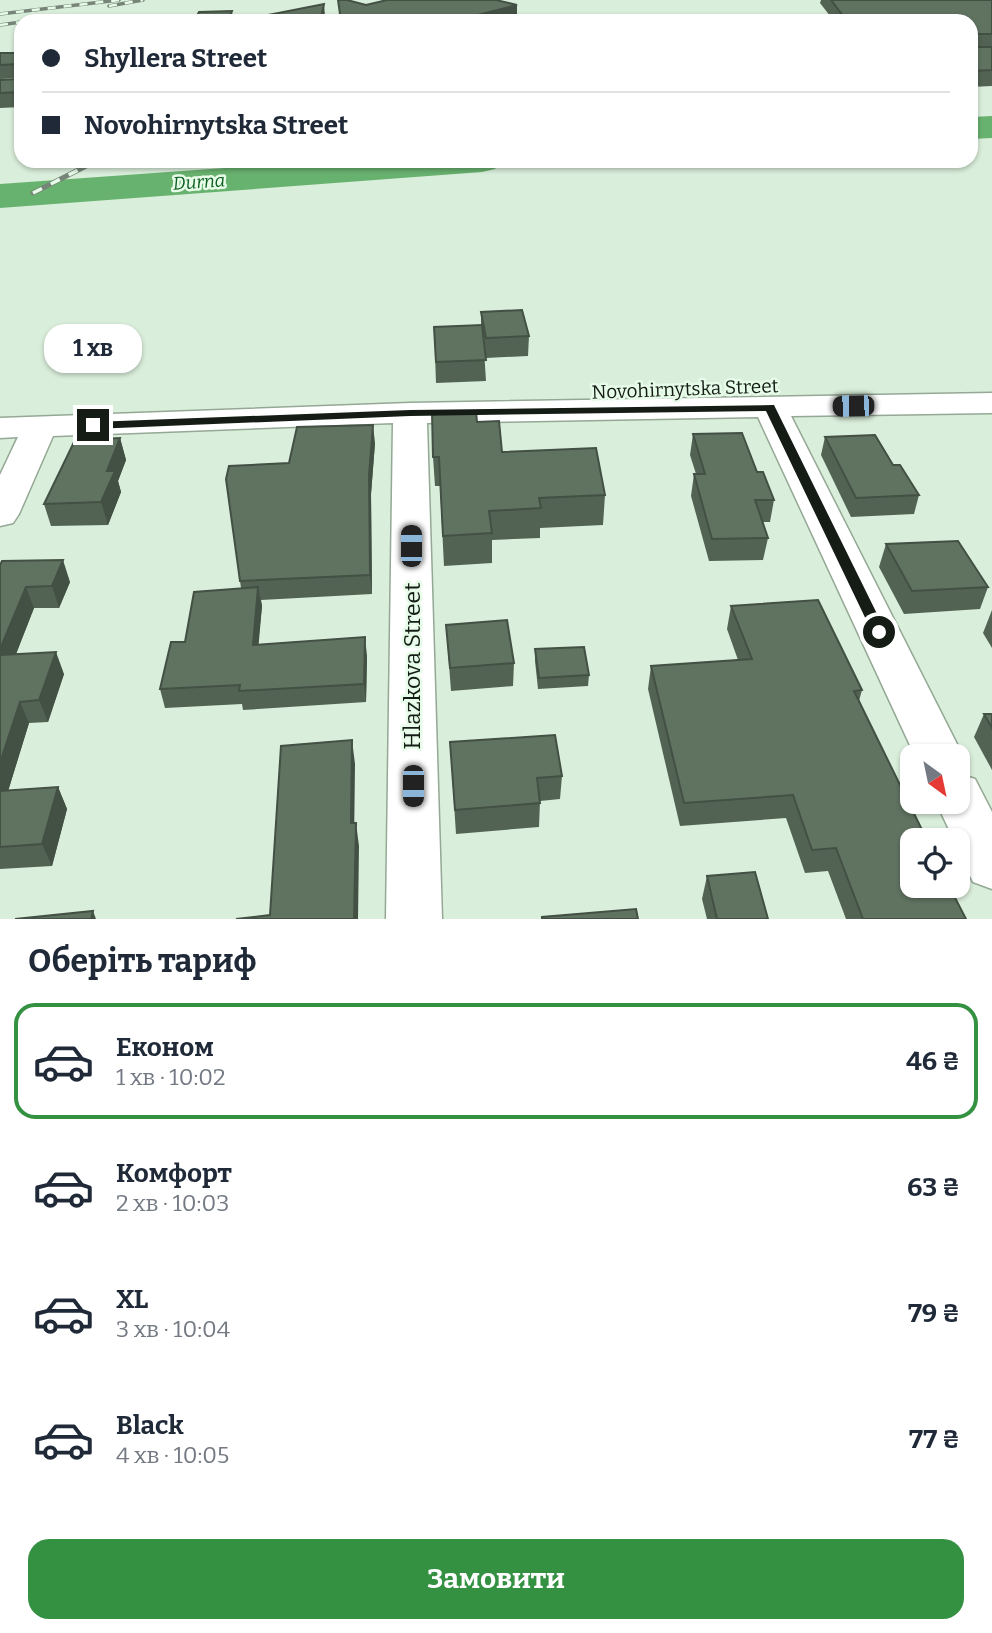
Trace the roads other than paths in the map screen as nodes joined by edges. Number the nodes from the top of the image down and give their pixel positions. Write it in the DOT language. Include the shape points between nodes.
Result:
graph roads {
  1 [pos="992,383"];
  2 [pos="992,403"];
  3 [pos="0,405"];
  4 [pos="770,408"];
  5 [pos="410,413"];
  6 [pos="40,427"];
  7 [pos="0,428"];
  8 [pos="0,514"];
  9 [pos="933,744"];
  10 [pos="967,814"];
  11 [pos="992,865"];
  12 [pos="414,919"];
  1 -- 3 [label="street, Novohirnytska Street"];
  2 -- 4 [label="street, Novohirnytska Street"];
  4 -- 5 [label="street, Novohirnytska Street"];
  4 -- 9 [label="street"];
  5 -- 6 [label="street, Novohirnytska Street"];
  5 -- 12 [label="street, Hlazkova Street"];
  6 -- 7 [label="street, Novohirnytska Street"];
  6 -- 8 [label="street"];
  10 -- 11 [label="street"];
}
